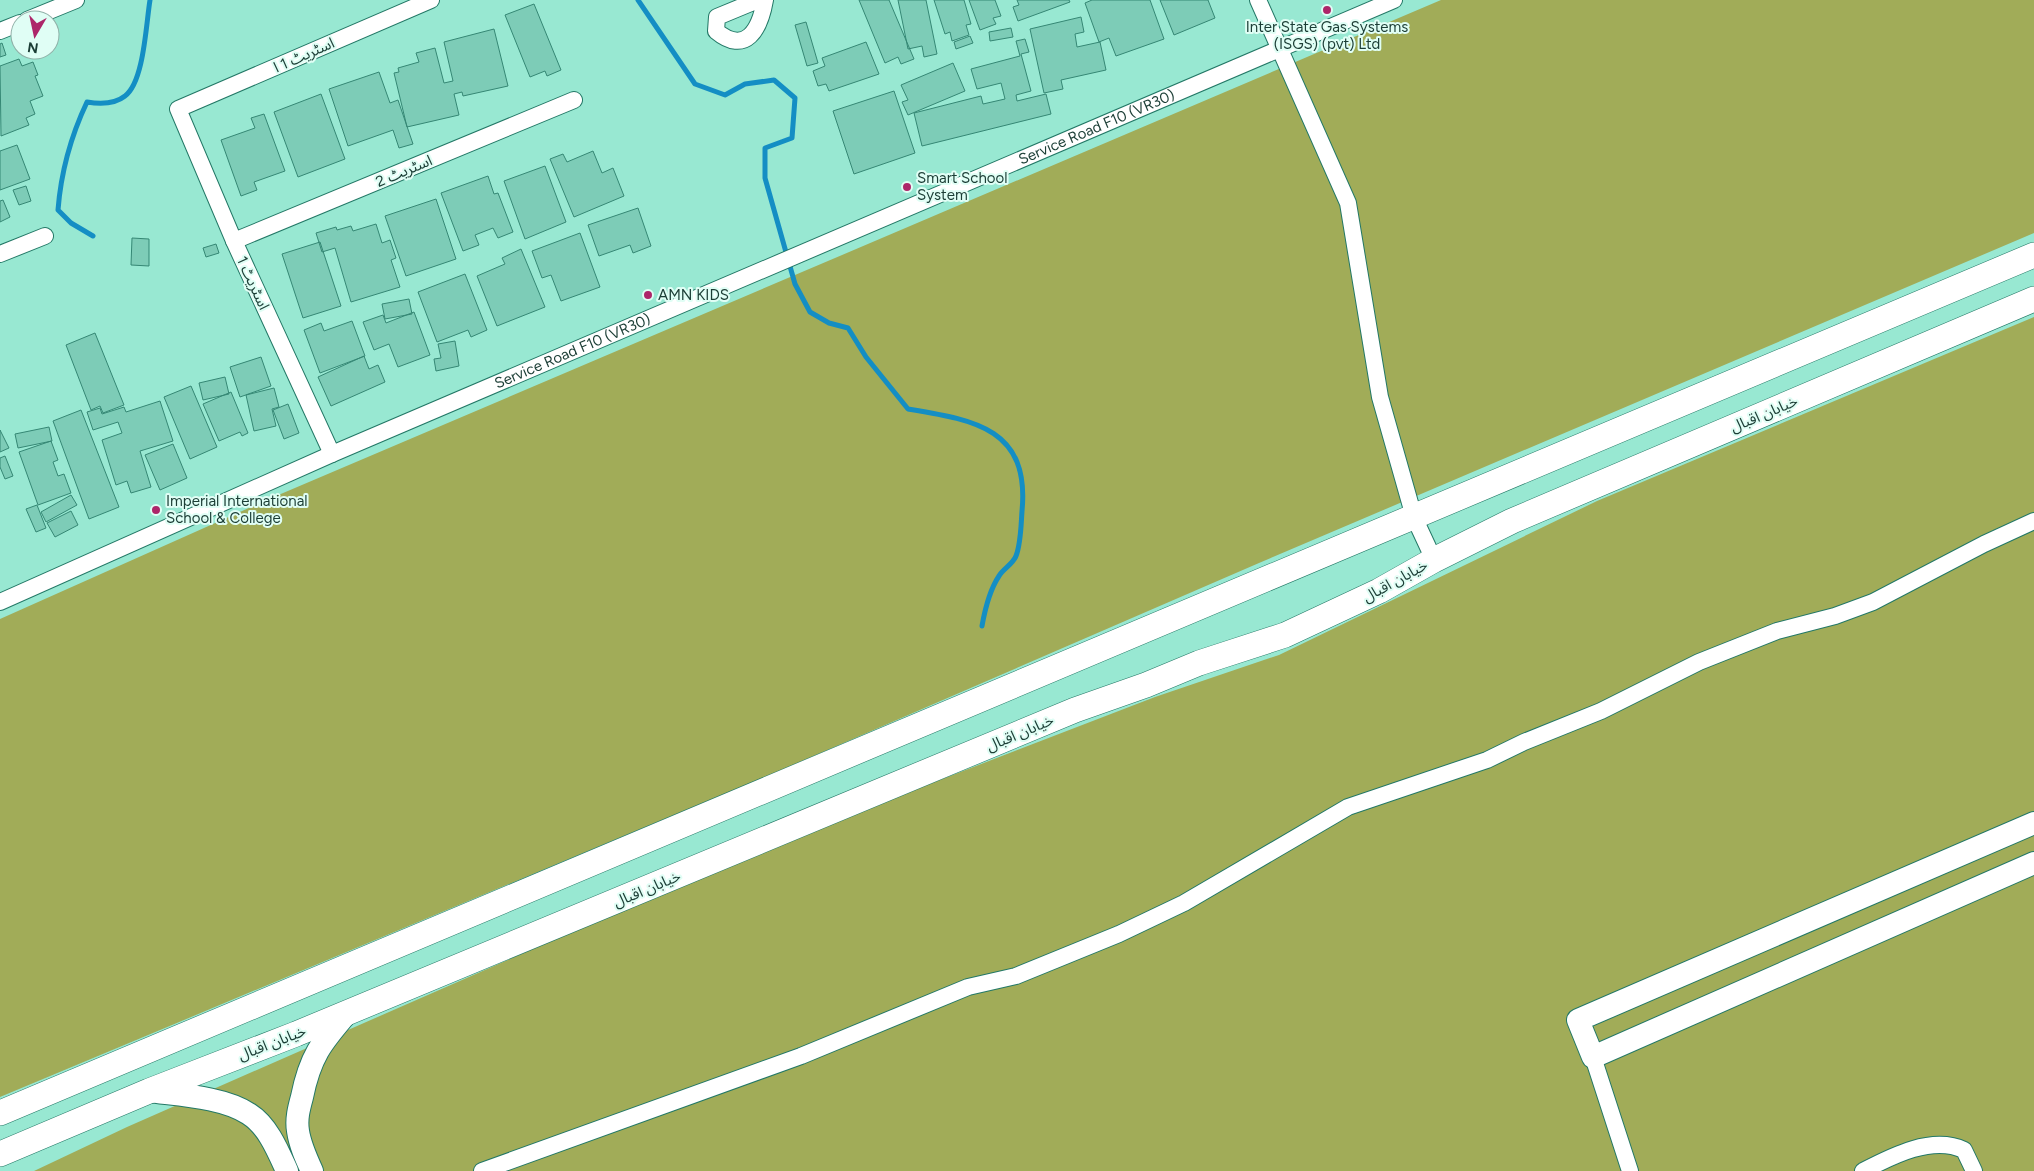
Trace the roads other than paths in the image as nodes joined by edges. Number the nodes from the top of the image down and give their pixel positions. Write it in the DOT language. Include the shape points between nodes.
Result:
graph roads {
  1 [pos="76,0"];
  2 [pos="431,0"];
  3 [pos="758,0"];
  4 [pos="765,0"];
  5 [pos="1258,0"];
  6 [pos="1394,0"];
  7 [pos="52,10"];
  8 [pos="1279,49"];
  9 [pos="574,100"];
  10 [pos="178,110"];
  11 [pos="44,236"];
  12 [pos="234,241"];
  13 [pos="0,254"];
  14 [pos="2034,255"];
  15 [pos="2034,298"];
  16 [pos="332,454"];
  17 [pos="1414,517"];
  18 [pos="2034,522"];
  19 [pos="1434,560"];
  20 [pos="0,602"];
  21 [pos="2034,823"];
  22 [pos="2034,863"];
  23 [pos="347,1013"];
  24 [pos="1593,1057"];
  25 [pos="149,1091"];
  26 [pos="0,1113"];
  27 [pos="0,1154"];
  28 [pos="287,1171"];
  29 [pos="312,1171"];
  30 [pos="482,1171"];
  31 [pos="1630,1171"];
  32 [pos="1863,1171"];
  33 [pos="1974,1171"];
  1 -- 7 [label="street"];
  2 -- 10 [label="street, اسٹریٹ 1 ا"];
  3 -- 4 [label="street" via="717,16 716,31 724,38 740,41 751,36 762,18"];
  5 -- 8 [label="street"];
  6 -- 8 [label="street, Service Road F10 (VR30)"];
  8 -- 16 [label="street, Service Road F10 (VR30)"];
  8 -- 17 [label="street" via="1348,203 1380,397"];
  9 -- 12 [label="street, اسٹریٹ 2"];
  10 -- 12 [label="street, اسٹریٹ 1"];
  11 -- 13 [label="street"];
  12 -- 16 [label="street, اسٹریٹ 1"];
  14 -- 17 [label="main road"];
  15 -- 19 [label="main road, خیابان اقبال" via="1512,521"];
  16 -- 20 [label="street, Service Road F10 (VR30)"];
  17 -- 19 [label="street"];
  17 -- 26 [label="main road"];
  18 -- 30 [label="street" via="1984,544 1873,602 1741,645 1487,760 1348,807 1184,903 1120,934 1016,976 968,987 801,1056"];
  19 -- 23 [label="main road, خیابان اقبال" via="1371,595 1285,635 1199,663 1075,710"];
  21 -- 24 [label="street" via="1578,1020"];
  22 -- 24 [label="street"];
  23 -- 25 [label="main road, خیابان اقبال"];
  23 -- 29 [label="street" via="318,1048 304,1087 298,1130"];
  24 -- 31 [label="street"];
  25 -- 27 [label="main road, خیابان اقبال"];
  25 -- 28 [label="street" via="198,1098 249,1114 277,1148"];
  32 -- 33 [label="street" via="1931,1144 1952,1144 1964,1150"];
}
